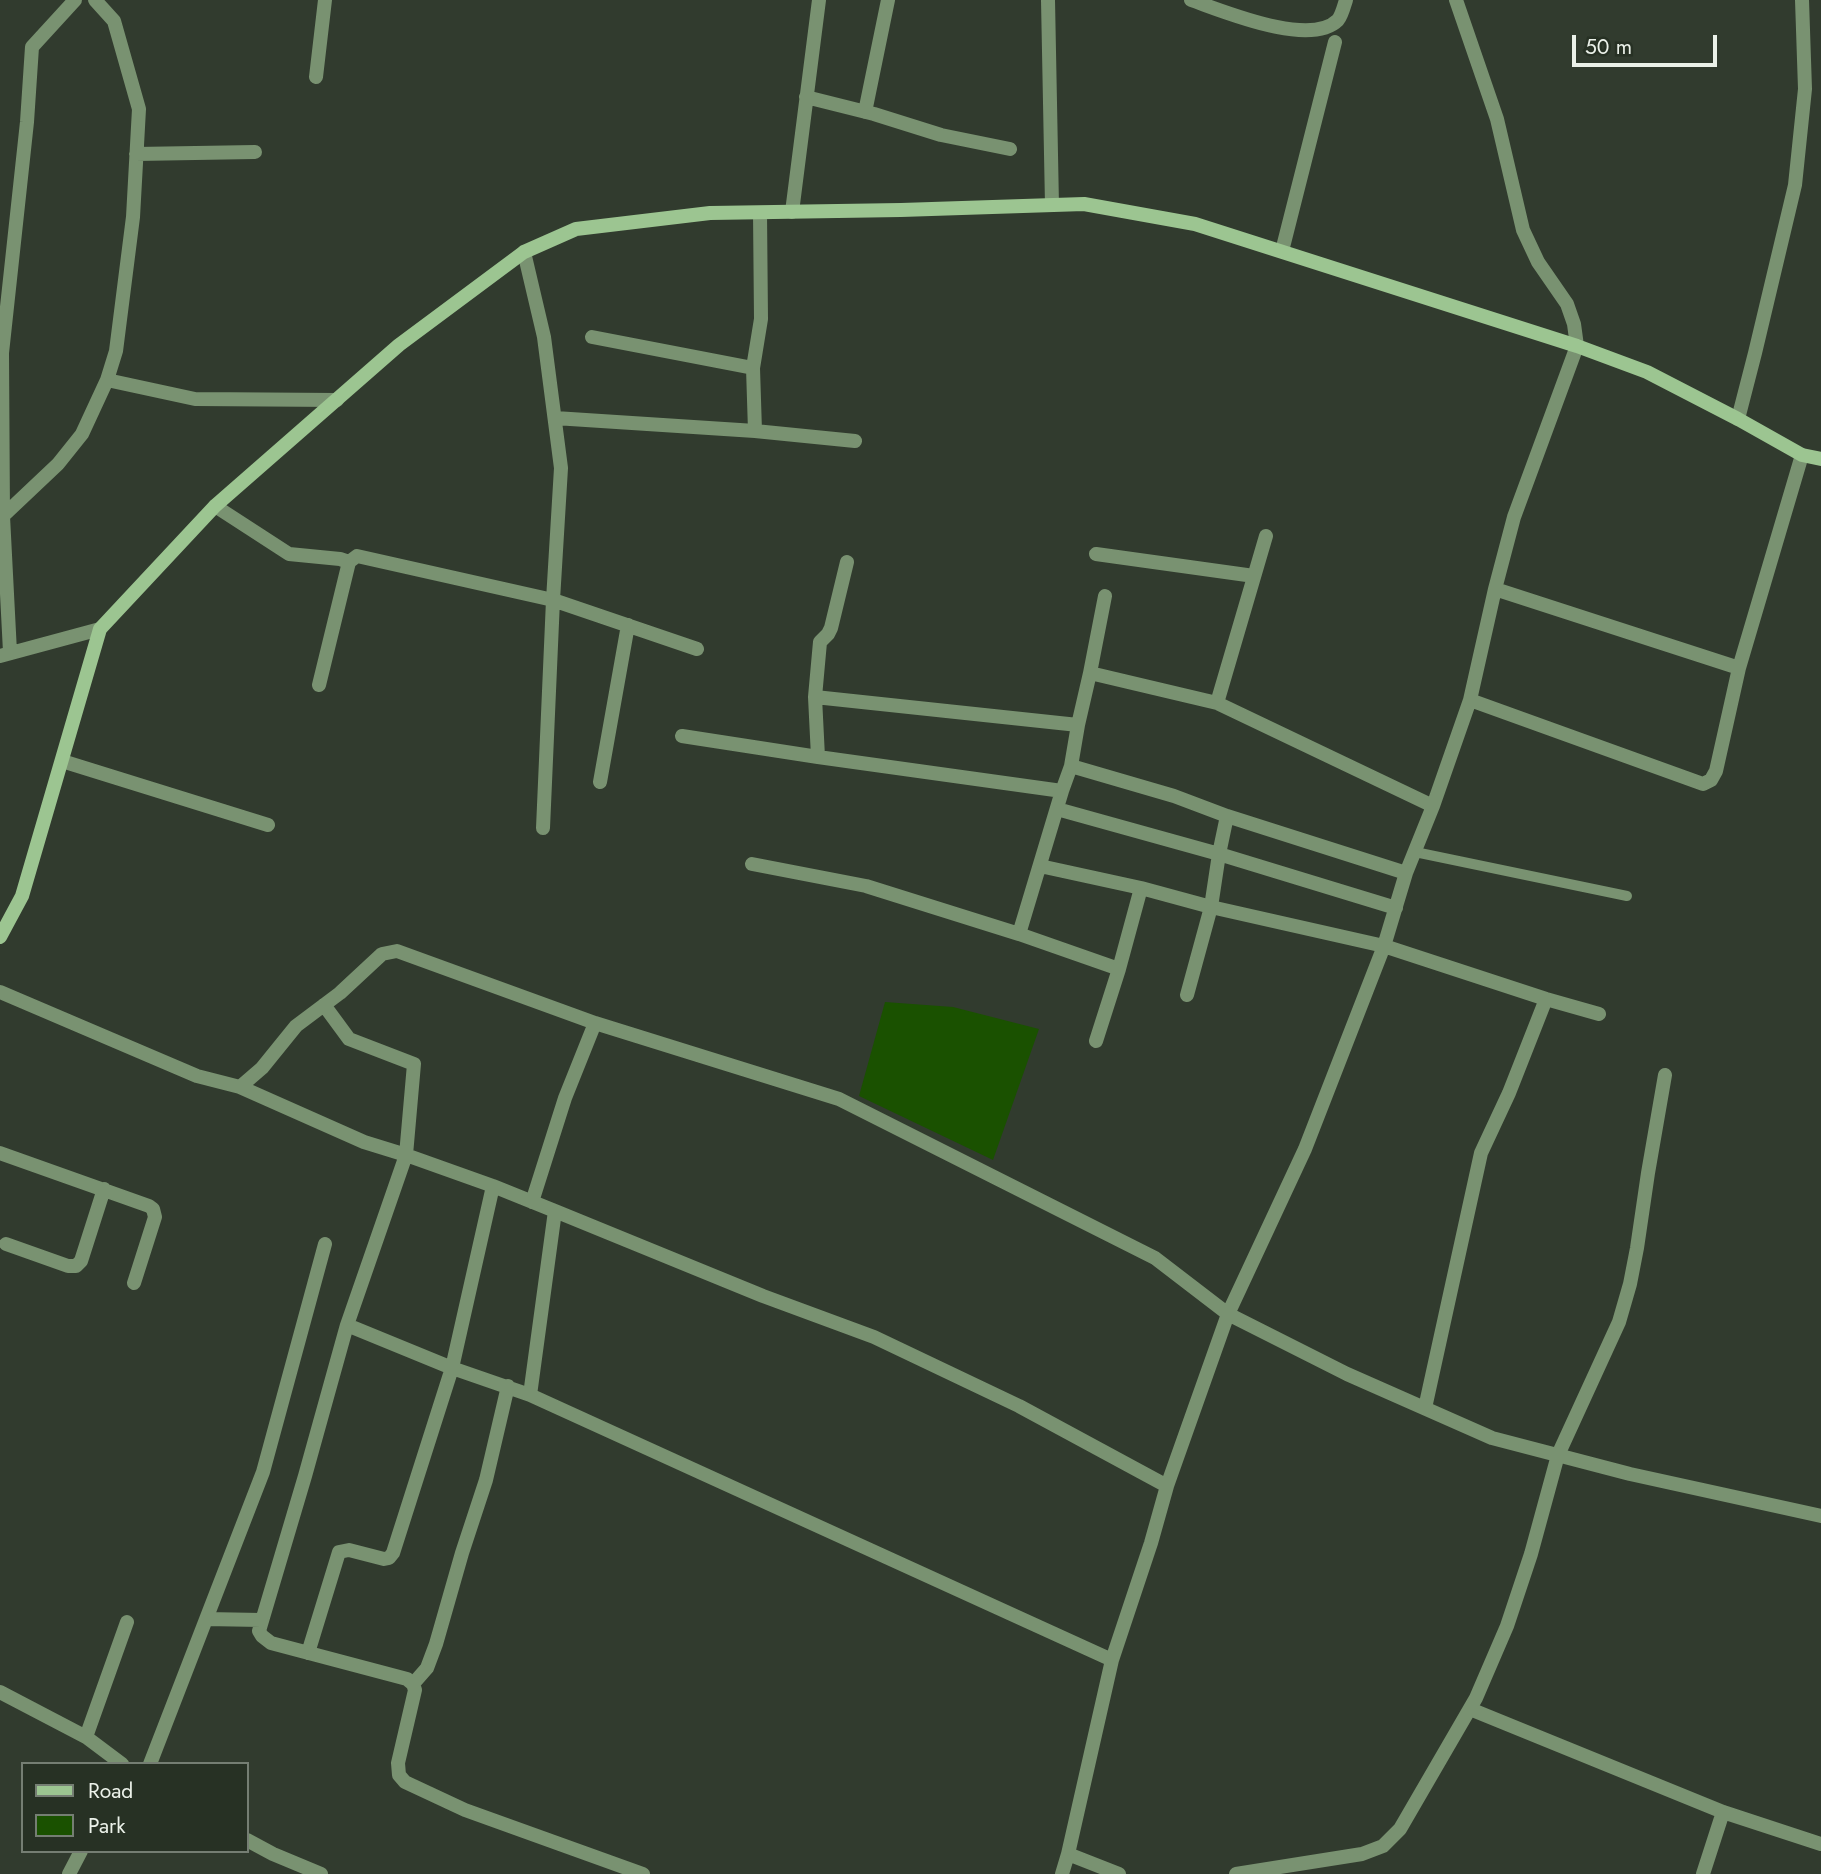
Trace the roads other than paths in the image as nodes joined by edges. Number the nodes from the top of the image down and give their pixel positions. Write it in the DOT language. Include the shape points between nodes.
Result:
graph roads {
  1 [pos="75,0"];
  2 [pos="95,0"];
  3 [pos="324,0"];
  4 [pos="819,0"];
  5 [pos="888,0"];
  6 [pos="1048,0"];
  7 [pos="1191,0"];
  8 [pos="1346,0"];
  9 [pos="1456,0"];
  10 [pos="1802,0"];
  11 [pos="1335,42"];
  12 [pos="316,77"];
  13 [pos="806,97"];
  14 [pos="865,112"];
  15 [pos="1010,149"];
  16 [pos="256,152"];
  17 [pos="136,154"];
  18 [pos="1052,205"];
  19 [pos="792,212"];
  20 [pos="760,213"];
  21 [pos="1282,251"];
  22 [pos="524,252"];
  23 [pos="592,337"];
  24 [pos="1577,346"];
  25 [pos="753,368"];
  26 [pos="107,380"];
  27 [pos="337,400"];
  28 [pos="555,418"];
  29 [pos="1738,419"];
  30 [pos="755,431"];
  31 [pos="855,441"];
  32 [pos="1802,455"];
  33 [pos="1821,459"];
  34 [pos="1,460"];
  35 [pos="215,506"];
  36 [pos="3,516"];
  37 [pos="1266,536"];
  38 [pos="1097,554"];
  39 [pos="349,562"];
  40 [pos="847,562"];
  41 [pos="1254,576"];
  42 [pos="1494,589"];
  43 [pos="1105,596"];
  44 [pos="553,600"];
  45 [pos="628,625"];
  46 [pos="100,629"];
  47 [pos="697,649"];
  48 [pos="5,654"];
  49 [pos="1739,668"];
  50 [pos="1090,673"];
  51 [pos="319,685"];
  52 [pos="815,697"];
  53 [pos="1470,700"];
  54 [pos="1217,703"];
  55 [pos="1078,725"];
  56 [pos="682,736"];
  57 [pos="818,757"];
  58 [pos="62,761"];
  59 [pos="1071,766"];
  60 [pos="600,782"];
  61 [pos="1062,791"];
  62 [pos="1433,806"];
  63 [pos="1057,809"];
  64 [pos="1227,816"];
  65 [pos="268,825"];
  66 [pos="542,828"];
  67 [pos="1415,852"];
  68 [pos="1219,854"];
  69 [pos="752,864"];
  70 [pos="1040,866"];
  71 [pos="1406,873"];
  72 [pos="1141,888"];
  73 [pos="1627,896"];
  74 [pos="1211,907"];
  75 [pos="1396,908"];
  76 [pos="1019,934"];
  77 [pos="0,937"];
  78 [pos="1384,946"];
  79 [pos="1119,969"];
  80 [pos="0,992"];
  81 [pos="1186,995"];
  82 [pos="1546,999"];
  83 [pos="324,1005"];
  84 [pos="1599,1014"];
  85 [pos="596,1023"];
  86 [pos="1096,1041"];
  87 [pos="1665,1075"];
  88 [pos="240,1087"];
  89 [pos="0,1153"];
  90 [pos="406,1155"];
  91 [pos="492,1186"];
  92 [pos="104,1189"];
  93 [pos="532,1202"];
  94 [pos="555,1211"];
  95 [pos="6,1244"];
  96 [pos="325,1244"];
  97 [pos="134,1283"];
  98 [pos="1228,1314"];
  99 [pos="347,1325"];
  100 [pos="452,1368"];
  101 [pos="508,1387"];
  102 [pos="530,1395"];
  103 [pos="1425,1408"];
  104 [pos="1558,1455"];
  105 [pos="1167,1486"];
  106 [pos="1821,1516"];
  107 [pos="206,1619"];
  108 [pos="261,1620"];
  109 [pos="127,1622"];
  110 [pos="308,1653"];
  111 [pos="1112,1660"];
  112 [pos="413,1684"];
  113 [pos="0,1692"];
  114 [pos="1469,1709"];
  115 [pos="86,1737"];
  116 [pos="119,1762"];
  117 [pos="151,1762"];
  118 [pos="1723,1812"];
  119 [pos="248,1841"];
  120 [pos="1821,1844"];
  121 [pos="80,1853"];
  122 [pos="1068,1853"];
  123 [pos="69,1874"];
  124 [pos="321,1874"];
  125 [pos="643,1874"];
  126 [pos="1062,1874"];
  127 [pos="1119,1874"];
  128 [pos="1236,1874"];
  129 [pos="1703,1874"];
  1 -- 34 [label="street" via="32,47 2,353"];
  2 -- 17 [label="street" via="114,21 139,109"];
  3 -- 12 [label="street"];
  4 -- 13 [label="street"];
  5 -- 14 [label="street"];
  6 -- 18 [label="street"];
  7 -- 8 [label="street" via="1254,22 1311,30 1336,22"];
  9 -- 24 [label="street" via="1497,119 1523,230 1567,304"];
  10 -- 29 [label="street" via="1805,89 1795,185"];
  11 -- 21 [label="street"];
  13 -- 14 [label="street"];
  13 -- 19 [label="street"];
  14 -- 15 [label="street"];
  16 -- 17 [label="street"];
  17 -- 26 [label="street" via="120,322"];
  18 -- 19 [label="street"];
  18 -- 21 [label="street" via="1084,204 1195,224"];
  19 -- 20 [label="street"];
  20 -- 22 [label="street" via="576,229"];
  20 -- 25 [label="street" via="761,319"];
  21 -- 24 [label="street"];
  22 -- 27 [label="street" via="399,345"];
  22 -- 28 [label="street" via="544,337"];
  23 -- 25 [label="street"];
  24 -- 29 [label="street" via="1647,372"];
  24 -- 42 [label="street" via="1514,517"];
  25 -- 30 [label="street"];
  26 -- 27 [label="street" via="195,399"];
  26 -- 36 [label="street" via="82,434 58,464"];
  27 -- 35 [label="street"];
  28 -- 30 [label="street"];
  28 -- 44 [label="street" via="561,468"];
  29 -- 32 [label="street"];
  30 -- 31 [label="street"];
  32 -- 33 [label="street"];
  32 -- 49 [label="street"];
  34 -- 36 [label="street"];
  35 -- 39 [label="street" via="289,554"];
  35 -- 46 [label="street"];
  36 -- 48 [label="street"];
  37 -- 41 [label="street"];
  38 -- 41 [label="street"];
  39 -- 44 [label="street" via="357,556"];
  39 -- 51 [label="street"];
  40 -- 52 [label="street" via="831,628 820,642"];
  41 -- 54 [label="street"];
  42 -- 49 [label="street"];
  42 -- 53 [label="street"];
  43 -- 50 [label="street"];
  44 -- 45 [label="street"];
  44 -- 66 [label="street"];
  45 -- 47 [label="street"];
  45 -- 60 [label="street"];
  46 -- 48 [label="street"];
  46 -- 58 [label="street"];
  49 -- 53 [label="street" via="1716,772 1703,784"];
  50 -- 54 [label="street"];
  50 -- 55 [label="street"];
  52 -- 55 [label="street"];
  52 -- 57 [label="street"];
  53 -- 62 [label="street"];
  54 -- 62 [label="street"];
  55 -- 59 [label="street"];
  56 -- 57 [label="street"];
  57 -- 61 [label="street"];
  58 -- 65 [label="street"];
  58 -- 77 [label="street" via="22,896"];
  59 -- 61 [label="street"];
  59 -- 64 [label="street"];
  61 -- 63 [label="street"];
  62 -- 67 [label="street"];
  63 -- 68 [label="street"];
  63 -- 70 [label="street"];
  64 -- 68 [label="street"];
  64 -- 71 [label="street"];
  67 -- 71 [label="street"];
  67 -- 73 [label="lane"];
  68 -- 74 [label="street"];
  68 -- 75 [label="street"];
  69 -- 76 [label="street" via="866,886"];
  70 -- 72 [label="street"];
  70 -- 76 [label="street"];
  71 -- 75 [label="street"];
  72 -- 74 [label="street"];
  72 -- 79 [label="street"];
  74 -- 78 [label="street"];
  74 -- 81 [label="street"];
  75 -- 78 [label="street"];
  76 -- 79 [label="street"];
  78 -- 82 [label="street"];
  78 -- 98 [label="street" via="1305,1149"];
  79 -- 86 [label="street"];
  80 -- 88 [label="street" via="197,1076"];
  82 -- 84 [label="street"];
  82 -- 103 [label="street" via="1481,1153"];
  83 -- 85 [label="street" via="382,954 397,951"];
  83 -- 88 [label="street" via="296,1026"];
  83 -- 90 [label="street" via="349,1039 414,1064"];
  85 -- 93 [label="street" via="565,1098"];
  85 -- 98 [label="street" via="839,1099 1155,1258"];
  87 -- 104 [label="street" via="1630,1284 1619,1322"];
  88 -- 90 [label="street" via="364,1142"];
  89 -- 92 [label="street"];
  90 -- 91 [label="street"];
  90 -- 99 [label="street"];
  91 -- 93 [label="street"];
  91 -- 100 [label="street"];
  92 -- 95 [label="street" via="76,1266"];
  92 -- 97 [label="street" via="153,1209 155,1217"];
  93 -- 94 [label="street"];
  94 -- 102 [label="street"];
  94 -- 105 [label="street" via="873,1337 1019,1406"];
  96 -- 107 [label="street" via="263,1472"];
  98 -- 103 [label="street"];
  98 -- 105 [label="street"];
  99 -- 100 [label="street"];
  99 -- 108 [label="street"];
  100 -- 101 [label="street"];
  100 -- 110 [label="street" via="393,1553 384,1559 349,1550 339,1552"];
  101 -- 102 [label="street"];
  101 -- 112 [label="street" via="486,1480 436,1644 427,1668"];
  102 -- 111 [label="street"];
  103 -- 104 [label="street" via="1492,1438"];
  104 -- 106 [label="street"];
  104 -- 114 [label="street" via="1507,1626"];
  105 -- 111 [label="street"];
  107 -- 108 [label="street"];
  107 -- 117 [label="street"];
  108 -- 110 [label="street" via="259,1630 271,1643"];
  109 -- 115 [label="street"];
  110 -- 112 [label="street"];
  111 -- 122 [label="street"];
  112 -- 125 [label="street" via="413,1703 398,1763 405,1782 465,1810"];
  113 -- 115 [label="street"];
  114 -- 118 [label="street"];
  114 -- 128 [label="street" via="1399,1829 1383,1846 1362,1854"];
  115 -- 116 [label="street"];
  118 -- 120 [label="street"];
  118 -- 129 [label="street"];
  119 -- 124 [label="street"];
  121 -- 123 [label="street"];
  122 -- 126 [label="street"];
  122 -- 127 [label="street"];
}
